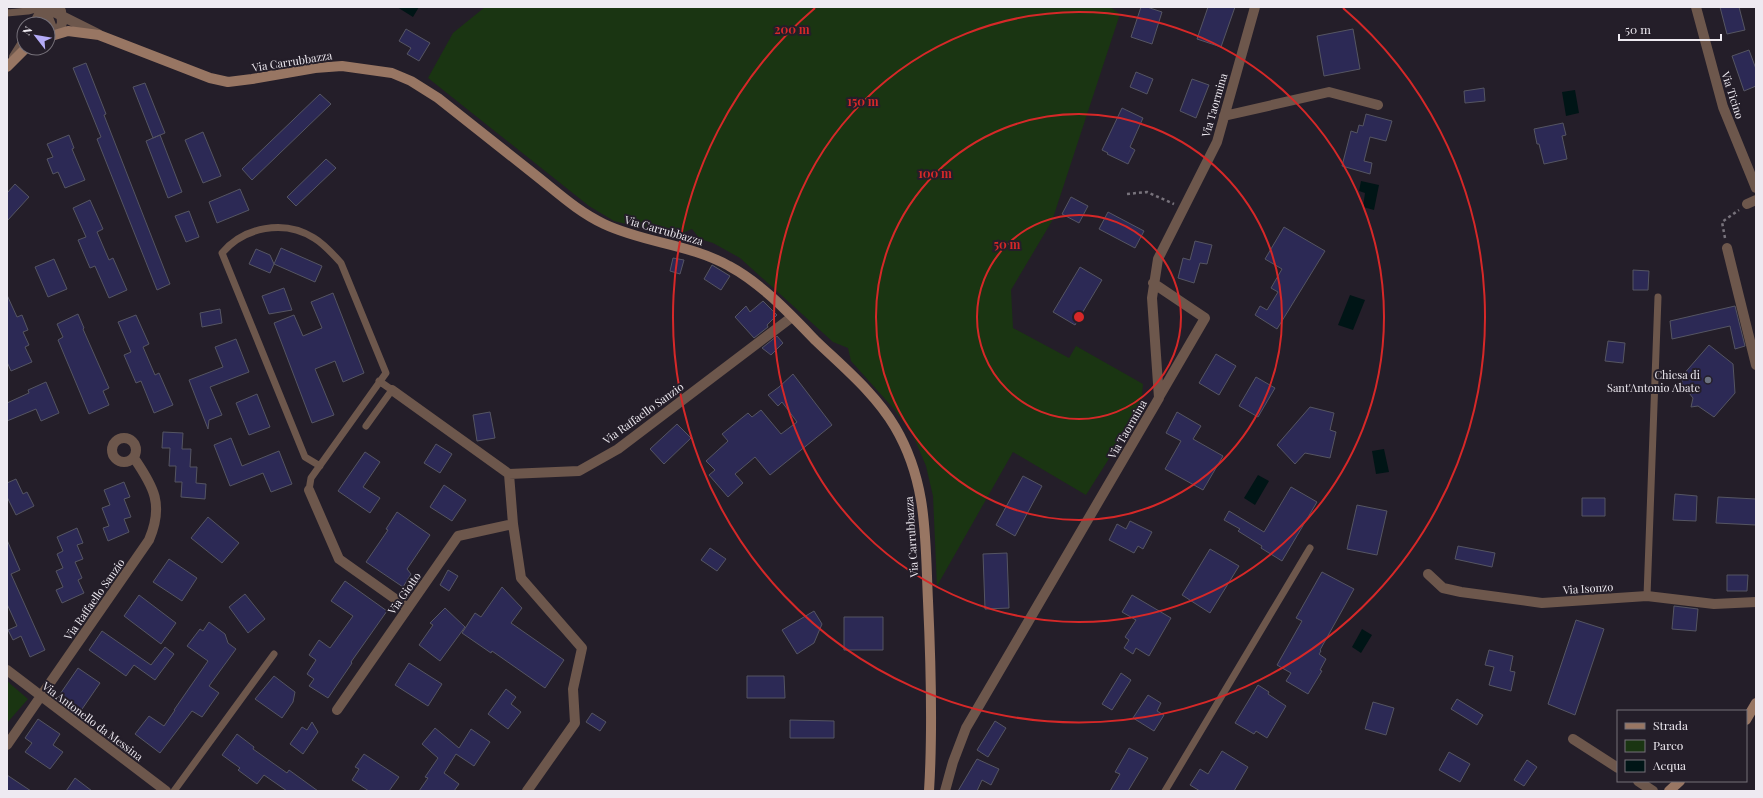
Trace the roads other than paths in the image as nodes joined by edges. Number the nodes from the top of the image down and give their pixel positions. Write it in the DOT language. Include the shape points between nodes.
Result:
graph roads {
  1 [pos="43,7"];
  2 [pos="1255,7"];
  3 [pos="1696,7"];
  4 [pos="61,11"];
  5 [pos="7,13"];
  6 [pos="38,16"];
  7 [pos="58,33"];
  8 [pos="99,35"];
  9 [pos="16,54"];
  10 [pos="17,56"];
  11 [pos="10,63"];
  12 [pos="1378,105"];
  13 [pos="1224,116"];
  14 [pos="1756,188"];
  15 [pos="1728,248"];
  16 [pos="1153,283"];
  17 [pos="1658,297"];
  18 [pos="792,316"];
  19 [pos="1756,365"];
  20 [pos="379,382"];
  21 [pos="392,390"];
  22 [pos="1159,398"];
  23 [pos="366,426"];
  24 [pos="134,458"];
  25 [pos="320,466"];
  26 [pos="509,474"];
  27 [pos="309,490"];
  28 [pos="513,524"];
  29 [pos="1310,548"];
  30 [pos="1428,574"];
  31 [pos="1647,596"];
  32 [pos="1756,602"];
  33 [pos="408,608"];
  34 [pos="274,654"];
  35 [pos="7,670"];
  36 [pos="40,697"];
  37 [pos="1756,703"];
  38 [pos="337,710"];
  39 [pos="1747,718"];
  40 [pos="1573,739"];
  41 [pos="7,745"];
  42 [pos="1617,767"];
  43 [pos="1640,782"];
  44 [pos="1679,782"];
  45 [pos="166,791"];
  46 [pos="174,791"];
  47 [pos="527,791"];
  48 [pos="929,791"];
  49 [pos="945,791"];
  50 [pos="1165,791"];
  51 [pos="1653,791"];
  52 [pos="1669,791"];
  1 -- 4 [label="street"];
  1 -- 5 [label="lane"];
  1 -- 6 [label="street"];
  1 -- 7 [label="street" via="52,28"];
  2 -- 13 [label="street, Via Taormina"];
  3 -- 14 [label="street, Via Ticino" via="1723,107"];
  4 -- 7 [label="street" via="62,23"];
  4 -- 8 [label="street"];
  7 -- 8 [label="main road, Via Carrubbazza" via="68,31"];
  8 -- 18 [label="main road, Via Carrubbazza" via="210,78 228,82 342,66 392,73 411,81 438,98 589,216 627,233 707,254 749,279"];
  9 -- 11 [label="street"];
  10 -- 11 [label="main road"];
  12 -- 13 [label="street" via="1329,92"];
  13 -- 16 [label="street, Via Taormina" via="1217,142 1158,259"];
  15 -- 19 [label="street"];
  16 -- 22 [label="street, Via Taormina"];
  16 -- 22 [label="street" via="1205,318"];
  17 -- 31 [label="lane"];
  18 -- 26 [label="street, Via Raffaello Sanzio" via="618,448 579,471"];
  18 -- 48 [label="main road, Via Carrubbazza" via="881,404 899,434 917,479 923,506 931,672 932,739"];
  20 -- 21 [label="lane"];
  20 -- 25 [label="lane"];
  20 -- 25 [label="lane" via="386,373 341,263 329,250 314,238 297,230 280,227 266,227 230,242 222,253 305,457"];
  21 -- 23 [label="lane"];
  21 -- 26 [label="street"];
  22 -- 49 [label="street, Via Taormina" via="966,728"];
  24 -- 36 [label="street, Via Raffaello Sanzio" via="148,478 156,500 155,526 149,540"];
  25 -- 27 [label="lane" via="311,478"];
  26 -- 28 [label="street"];
  27 -- 33 [label="street" via="339,559"];
  28 -- 33 [label="street, Via Giotto" via="458,536"];
  28 -- 47 [label="street" via="522,578 582,648 573,689 575,723"];
  29 -- 50 [label="lane"];
  30 -- 31 [label="street, Via Isonzo" via="1443,588 1542,603"];
  31 -- 32 [label="street, Via Isonzo" via="1714,604"];
  33 -- 38 [label="street, Via Giotto"];
  34 -- 46 [label="lane"];
  35 -- 36 [label="street, Via Antonello da Messina"];
  36 -- 41 [label="street, Via Raffaello Sanzio"];
  36 -- 45 [label="street, Via Antonello da Messina"];
  37 -- 39 [label="main road"];
  40 -- 42 [label="street"];
  43 -- 51 [label="street"];
  44 -- 52 [label="main road"];
}
